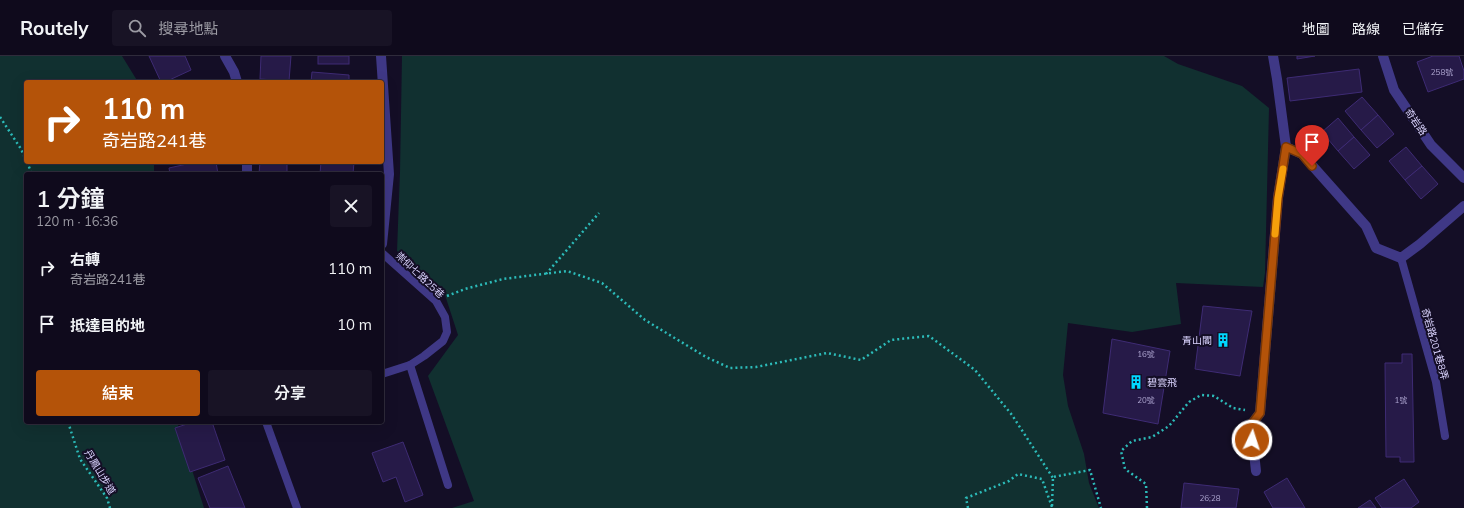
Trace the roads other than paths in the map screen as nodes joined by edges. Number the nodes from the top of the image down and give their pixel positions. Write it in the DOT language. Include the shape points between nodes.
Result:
graph roads {
  1 [pos="225,56"];
  2 [pos="381,56"];
  3 [pos="1273,56"];
  4 [pos="1383,56"];
  5 [pos="236,80"];
  6 [pos="383,80"];
  7 [pos="384,100"];
  8 [pos="1286,147"];
  9 [pos="1464,178"];
  10 [pos="1464,206"];
  11 [pos="384,224"];
  12 [pos="384,255"];
  13 [pos="1401,258"];
  14 [pos="410,365"];
  15 [pos="384,373"];
  16 [pos="267,424"];
  17 [pos="1445,436"];
  18 [pos="1256,471"];
  19 [pos="448,485"];
  20 [pos="297,508"];
  1 -- 5 [label="street"];
  2 -- 6 [label="street"];
  3 -- 8 [label="street"];
  4 -- 9 [label="street, 奇岩路" via="1394,90 1431,145"];
  7 -- 11 [label="street" via="389,174"];
  8 -- 13 [label="street" via="1302,154 1366,226 1376,248"];
  8 -- 18 [label="street" via="1278,198 1260,413 1251,425"];
  10 -- 13 [label="street"];
  12 -- 14 [label="lane, 崇仰七路25巷" via="436,301 445,318 447,332 443,341"];
  13 -- 17 [label="lane, 奇岩路201巷8弄" via="1436,382"];
  14 -- 15 [label="lane, 崇仰七路25巷"];
  14 -- 19 [label="lane"];
  16 -- 20 [label="lane"];
}
